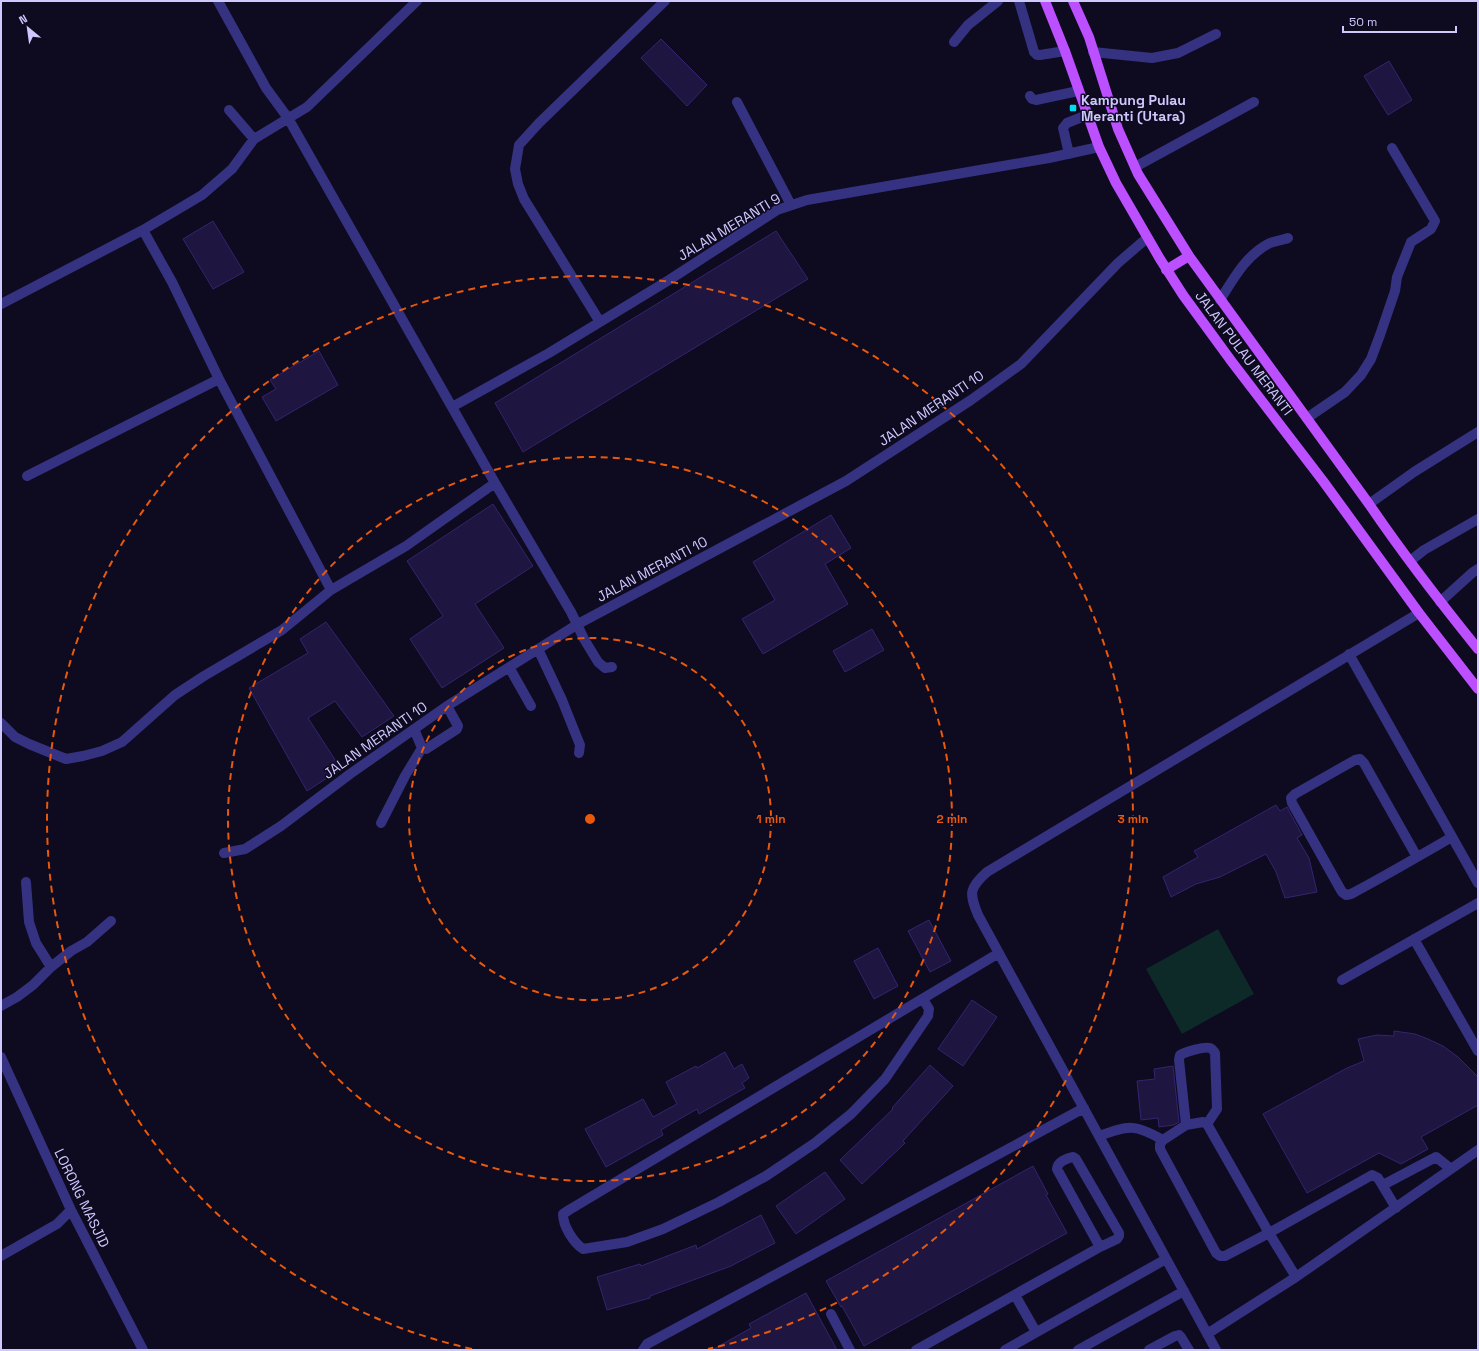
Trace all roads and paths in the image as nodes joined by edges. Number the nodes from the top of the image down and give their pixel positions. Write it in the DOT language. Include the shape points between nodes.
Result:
graph roads {
  1 [pos="218,1"];
  2 [pos="417,1"];
  3 [pos="665,1"];
  4 [pos="998,1"];
  5 [pos="1019,1"];
  6 [pos="1045,1"];
  7 [pos="1073,1"];
  8 [pos="1216,34"];
  9 [pos="954,42"];
  10 [pos="1065,51"];
  11 [pos="1093,52"];
  12 [pos="1078,91"];
  13 [pos="1030,96"];
  14 [pos="737,102"];
  15 [pos="1254,102"];
  16 [pos="229,110"];
  17 [pos="1087,115"];
  18 [pos="288,118"];
  19 [pos="254,139"];
  20 [pos="1099,147"];
  21 [pos="1392,148"];
  22 [pos="1069,154"];
  23 [pos="1135,167"];
  24 [pos="791,205"];
  25 [pos="143,230"];
  26 [pos="1147,238"];
  27 [pos="1288,238"];
  28 [pos="1189,256"];
  29 [pos="1166,270"];
  30 [pos="1220,300"];
  31 [pos="1,304"];
  32 [pos="600,322"];
  33 [pos="219,379"];
  34 [pos="452,407"];
  35 [pos="1306,418"];
  36 [pos="1478,432"];
  37 [pos="27,476"];
  38 [pos="495,483"];
  39 [pos="1369,504"];
  40 [pos="1478,519"];
  41 [pos="1410,561"];
  42 [pos="1478,570"];
  43 [pos="331,590"];
  44 [pos="1440,602"];
  45 [pos="1419,613"];
  46 [pos="578,624"];
  47 [pos="538,649"];
  48 [pos="1478,650"];
  49 [pos="1350,654"];
  50 [pos="509,667"];
  51 [pos="612,667"];
  52 [pos="1478,689"];
  53 [pos="447,706"];
  54 [pos="531,706"];
  55 [pos="1,722"];
  56 [pos="414,730"];
  57 [pos="422,748"];
  58 [pos="579,753"];
  59 [pos="381,823"];
  60 [pos="1452,837"];
  61 [pos="224,853"];
  62 [pos="1417,857"];
  63 [pos="26,882"];
  64 [pos="1478,883"];
  65 [pos="1478,903"];
  66 [pos="111,921"];
  67 [pos="1414,939"];
  68 [pos="999,953"];
  69 [pos="51,967"];
  70 [pos="1342,980"];
  71 [pos="923,999"];
  72 [pos="1,1006"];
  73 [pos="1478,1051"];
  74 [pos="1,1057"];
  75 [pos="1084,1108"];
  76 [pos="1208,1124"];
  77 [pos="1186,1125"];
  78 [pos="1099,1136"];
  79 [pos="1163,1140"];
  80 [pos="1478,1150"];
  81 [pos="1451,1169"];
  82 [pos="1383,1185"];
  83 [pos="1396,1208"];
  84 [pos="71,1210"];
  85 [pos="1269,1233"];
  86 [pos="1100,1247"];
  87 [pos="1,1256"];
  88 [pos="1166,1259"];
  89 [pos="1296,1277"];
  90 [pos="1184,1291"];
  91 [pos="1015,1295"];
  92 [pos="831,1314"];
  93 [pos="1036,1332"];
  94 [pos="1207,1334"];
  95 [pos="143,1350"];
  96 [pos="642,1350"];
  97 [pos="850,1350"];
  98 [pos="916,1350"];
  99 [pos="1005,1350"];
  100 [pos="1078,1350"];
  101 [pos="1150,1350"];
  102 [pos="1189,1350"];
  103 [pos="1216,1350"];
  1 -- 18 [label="street" via="266,88"];
  2 -- 18 [label="street" via="307,107"];
  3 -- 32 [label="street" via="519,145 515,169 524,199"];
  4 -- 9 [label="street" via="968,25"];
  5 -- 10 [label="street" via="1034,52 1040,55"];
  6 -- 10 [label="main road, JALAN PULAU MERANTI"];
  7 -- 11 [label="main road, JALAN PULAU MERANTI"];
  8 -- 11 [label="street" via="1178,53 1152,58"];
  10 -- 12 [label="main road, JALAN PULAU MERANTI"];
  11 -- 23 [label="main road, JALAN PULAU MERANTI" via="1118,129"];
  12 -- 13 [label="street" via="1036,100 1032,100"];
  12 -- 17 [label="main road, JALAN PULAU MERANTI"];
  14 -- 24 [label="street"];
  15 -- 23 [label="street"];
  16 -- 19 [label="street"];
  17 -- 20 [label="main road, JALAN PULAU MERANTI"];
  17 -- 22 [label="street" via="1064,125"];
  18 -- 19 [label="street"];
  18 -- 34 [label="street"];
  19 -- 25 [label="street" via="232,169 202,195"];
  20 -- 22 [label="street, JALAN MERANTI 9"];
  20 -- 26 [label="main road, JALAN PULAU MERANTI"];
  21 -- 35 [label="street" via="1435,221 1431,229 1411,242 1397,277 1380,336 1361,375 1345,392"];
  22 -- 24 [label="street, JALAN MERANTI 9" via="807,200"];
  23 -- 28 [label="main road, JALAN PULAU MERANTI"];
  24 -- 32 [label="street, JALAN MERANTI 9" via="777,210"];
  25 -- 31 [label="street"];
  25 -- 33 [label="street" via="172,282"];
  26 -- 29 [label="main road, JALAN PULAU MERANTI"];
  26 -- 46 [label="street, JALAN MERANTI 10" via="1118,263 1021,364 971,400 846,481"];
  27 -- 30 [label="street" via="1271,243 1249,258"];
  28 -- 29 [label="main road"];
  28 -- 30 [label="main road, JALAN PULAU MERANTI"];
  29 -- 45 [label="main road, JALAN PULAU MERANTI"];
  30 -- 35 [label="main road, JALAN PULAU MERANTI"];
  32 -- 34 [label="street, JALAN MERANTI 9"];
  33 -- 37 [label="street"];
  33 -- 43 [label="street"];
  34 -- 38 [label="street"];
  35 -- 39 [label="main road, JALAN PULAU MERANTI"];
  36 -- 39 [label="street"];
  38 -- 43 [label="street" via="406,546"];
  38 -- 46 [label="street"];
  39 -- 41 [label="main road, JALAN PULAU MERANTI"];
  40 -- 41 [label="street" via="1424,550"];
  41 -- 44 [label="main road, JALAN PULAU MERANTI"];
  42 -- 44 [label="street"];
  43 -- 55 [label="street" via="282,630 175,694 122,742 102,751 66,759 29,744 15,736"];
  44 -- 48 [label="main road, JALAN PULAU MERANTI"];
  45 -- 49 [label="street"];
  45 -- 52 [label="main road, JALAN PULAU MERANTI"];
  46 -- 47 [label="street, JALAN MERANTI 10"];
  46 -- 51 [label="street" via="598,662 605,668"];
  47 -- 50 [label="street, JALAN MERANTI 10"];
  47 -- 58 [label="street" via="580,745"];
  49 -- 60 [label="street"];
  49 -- 68 [label="street" via="987,872 971,891 978,915"];
  50 -- 53 [label="street, JALAN MERANTI 10"];
  50 -- 54 [label="street"];
  53 -- 56 [label="street, JALAN MERANTI 10"];
  53 -- 57 [label="street" via="458,729 426,749"];
  56 -- 57 [label="street"];
  56 -- 61 [label="street, JALAN MERANTI 10" via="281,826 245,849"];
  57 -- 59 [label="street"];
  60 -- 62 [label="street"];
  60 -- 64 [label="street"];
  62 -- 62 [label="street" via="1346,895 1291,798 1355,760 1360,760"];
  63 -- 69 [label="street" via="29,922 36,943"];
  65 -- 67 [label="street"];
  66 -- 69 [label="street" via="87,942"];
  67 -- 70 [label="street"];
  67 -- 73 [label="street"];
  68 -- 71 [label="street"];
  68 -- 75 [label="street"];
  69 -- 72 [label="street" via="34,986"];
  71 -- 71 [label="street" via="928,1016 885,1079 851,1114 815,1143 766,1176 663,1229 620,1244 583,1249 576,1245 563,1221 563,1214"];
  74 -- 84 [label="street, LORONG MASJID"];
  75 -- 78 [label="street"];
  75 -- 96 [label="street" via="647,1344"];
  76 -- 77 [label="street" via="1203,1122"];
  76 -- 77 [label="street" via="1217,1109 1215,1053 1208,1047 1180,1055"];
  76 -- 85 [label="street"];
  77 -- 79 [label="street"];
  78 -- 79 [label="street" via="1132,1126"];
  78 -- 88 [label="street"];
  79 -- 85 [label="street" via="1160,1149 1216,1253 1225,1256"];
  80 -- 81 [label="street"];
  81 -- 82 [label="street" via="1436,1157"];
  81 -- 83 [label="street"];
  82 -- 83 [label="street"];
  82 -- 85 [label="street" via="1372,1175"];
  83 -- 89 [label="street"];
  84 -- 87 [label="street" via="57,1224"];
  84 -- 95 [label="street, LORONG MASJID"];
  85 -- 89 [label="street"];
  86 -- 86 [label="street" via="1057,1169 1059,1163 1070,1157 1074,1156 1076,1159 1119,1233 1117,1239"];
  86 -- 91 [label="street"];
  88 -- 90 [label="street"];
  88 -- 93 [label="street"];
  89 -- 94 [label="street"];
  90 -- 94 [label="street"];
  90 -- 100 [label="street"];
  91 -- 93 [label="street"];
  91 -- 98 [label="street"];
  92 -- 97 [label="street"];
  93 -- 99 [label="street"];
  94 -- 103 [label="street"];
  101 -- 102 [label="street" via="1179,1335"];
}
